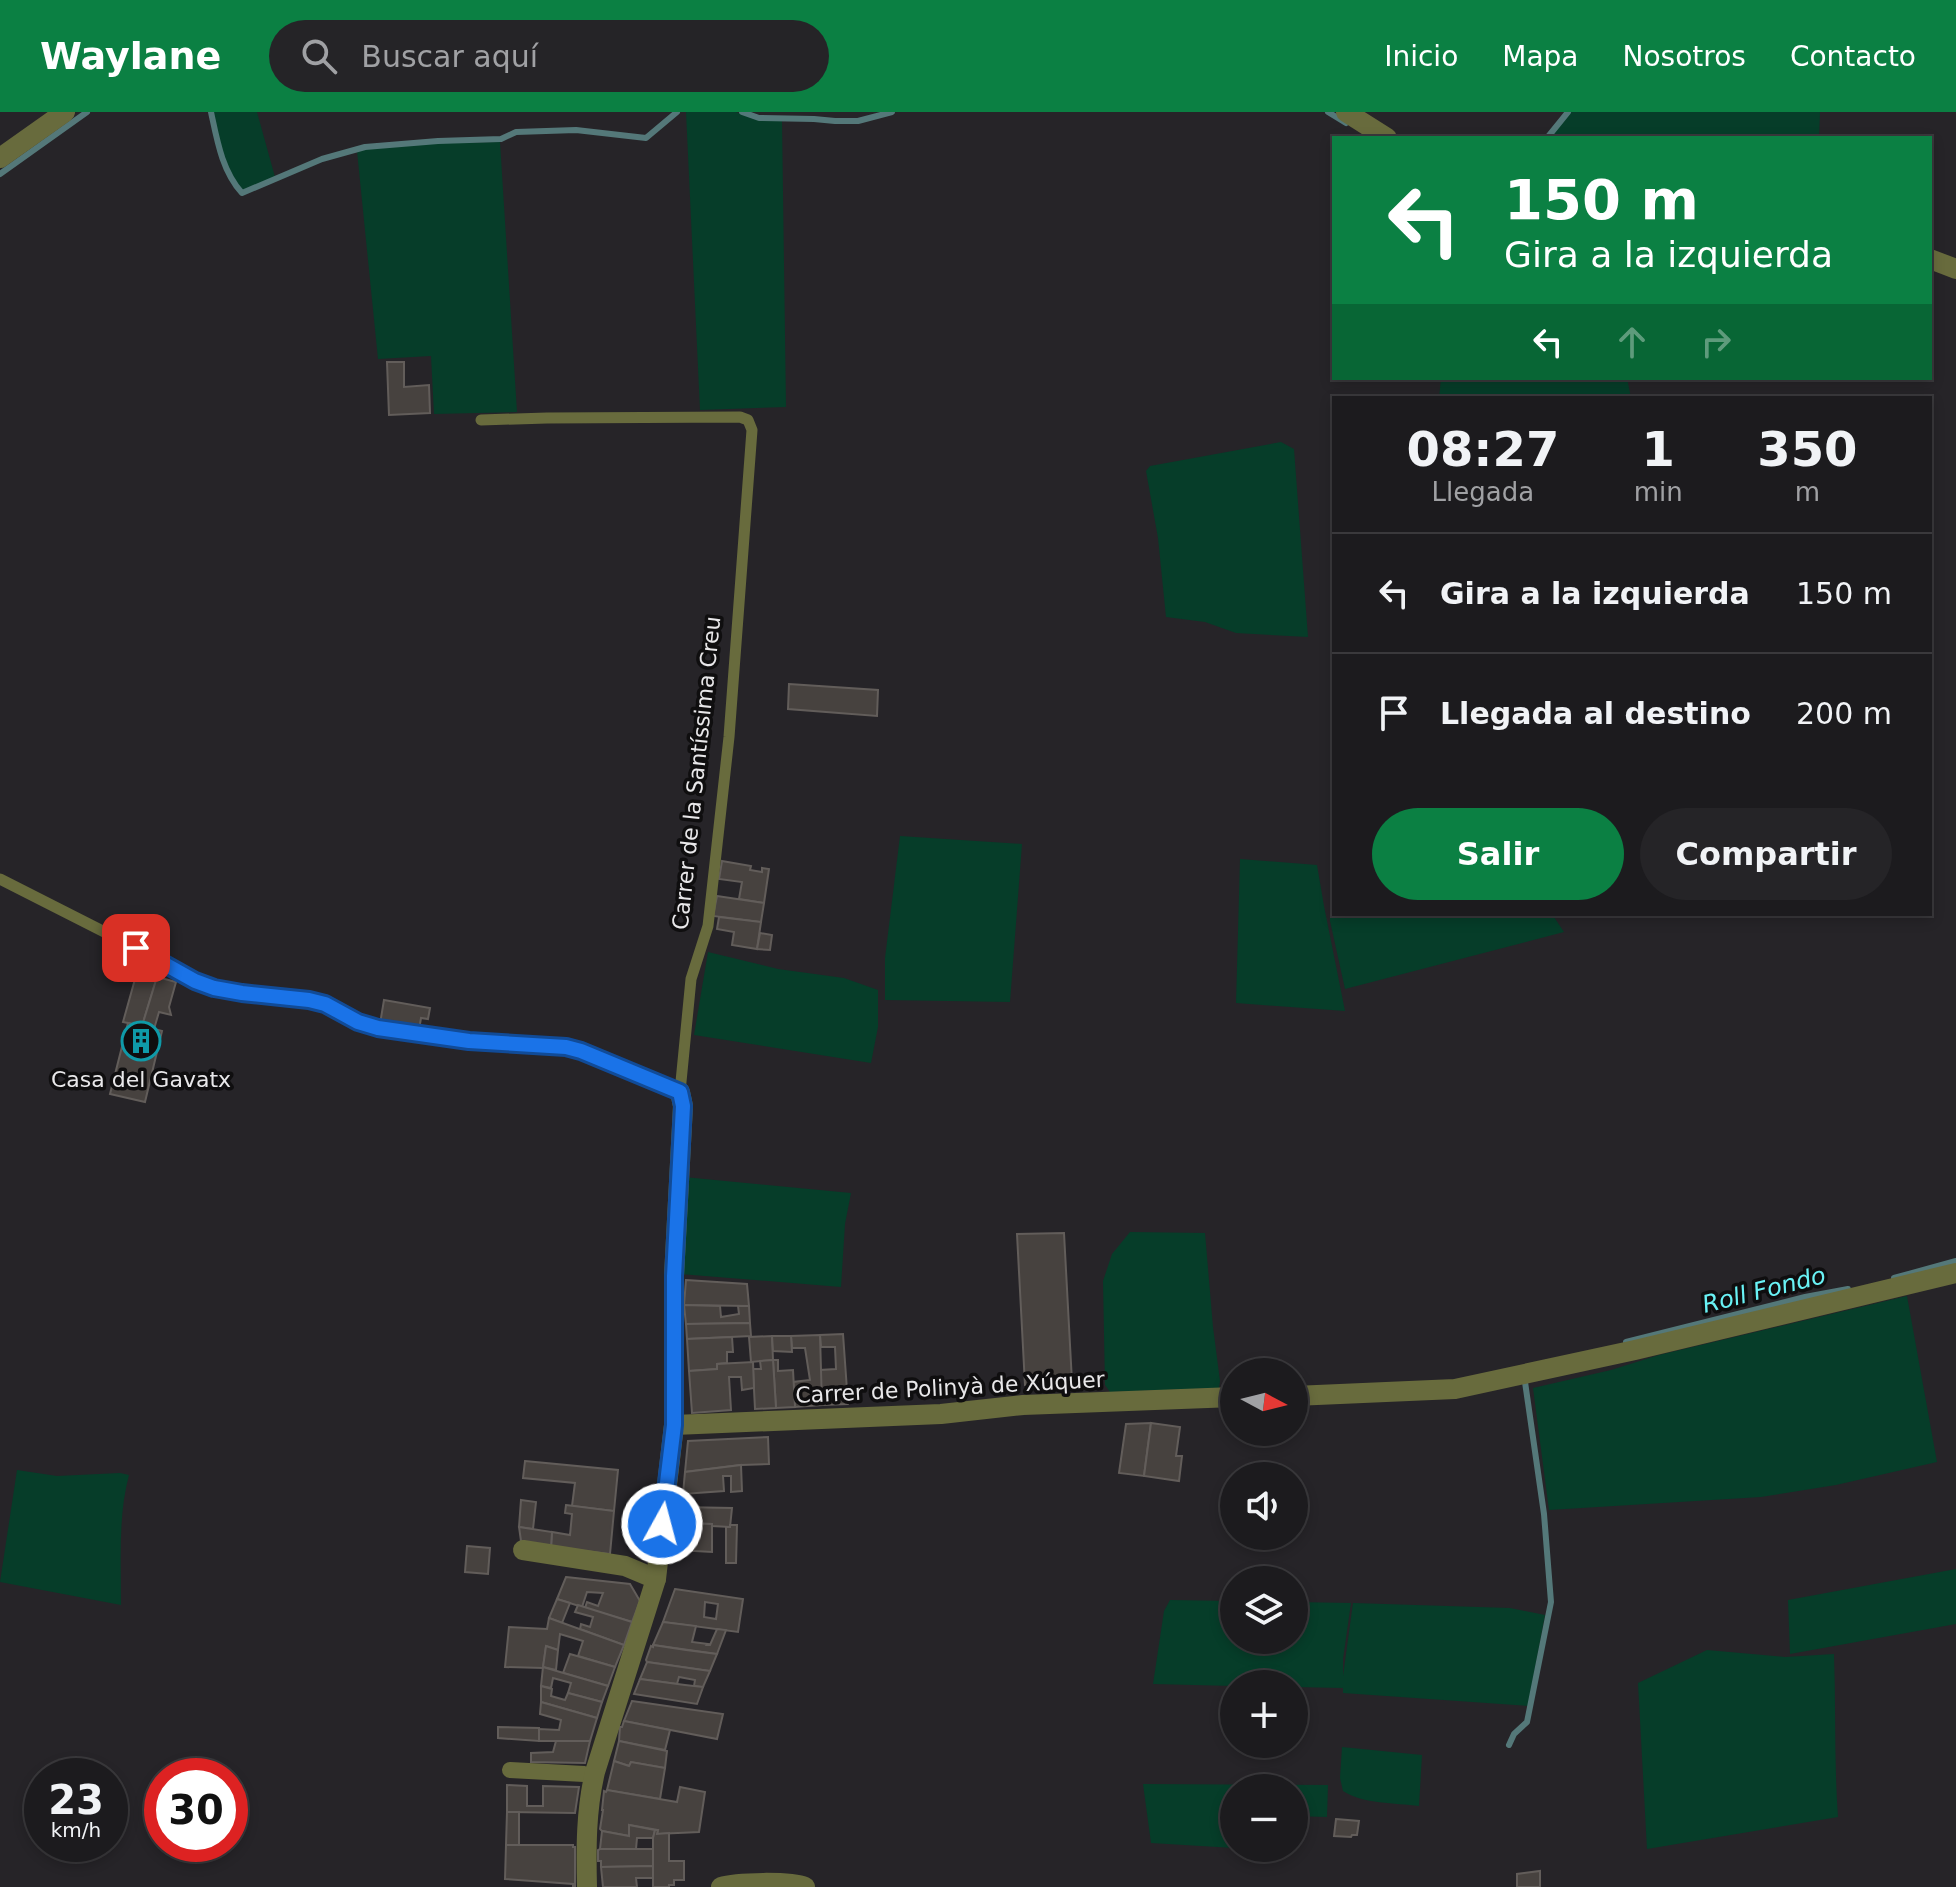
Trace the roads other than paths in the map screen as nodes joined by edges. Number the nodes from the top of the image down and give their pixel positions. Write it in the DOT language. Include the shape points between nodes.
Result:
graph roads {
  1 [pos="65,112"];
  2 [pos="1346,112"];
  3 [pos="1384,136"];
  4 [pos="0,158"];
  5 [pos="1932,260"];
  6 [pos="1956,269"];
  7 [pos="481,420"];
  8 [pos="0,879"];
  9 [pos="680,1092"];
  10 [pos="1956,1273"];
  11 [pos="1308,1395"];
  12 [pos="1220,1397"];
  13 [pos="674,1425"];
  14 [pos="523,1550"];
  15 [pos="656,1579"];
  16 [pos="510,1770"];
  17 [pos="584,1774"];
  18 [pos="587,1887"];
  19 [pos="721,1887"];
  20 [pos="805,1887"];
  1 -- 4 [label="street"];
  2 -- 3 [label="street"];
  5 -- 6 [label="street"];
  7 -- 9 [label="lane, Carrer de la Santíssima Creu" via="740,417 752,430 729,737 708,926 691,979"];
  8 -- 9 [label="lane" via="205,985 309,1000 378,1028 566,1047"];
  9 -- 13 [label="street, Carrer de la Santíssima Creu"];
  10 -- 11 [label="street" via="1455,1389"];
  12 -- 13 [label="street, Carrer de Polinyà de Xúquer"];
  13 -- 15 [label="street, Carrer de la Santíssima Creu"];
  14 -- 15 [label="street" via="625,1566"];
  15 -- 18 [label="street, Carrer de la Santíssima Creu" via="595,1772 587,1826"];
  16 -- 17 [label="street"];
  19 -- 20 [label="street"];
}
